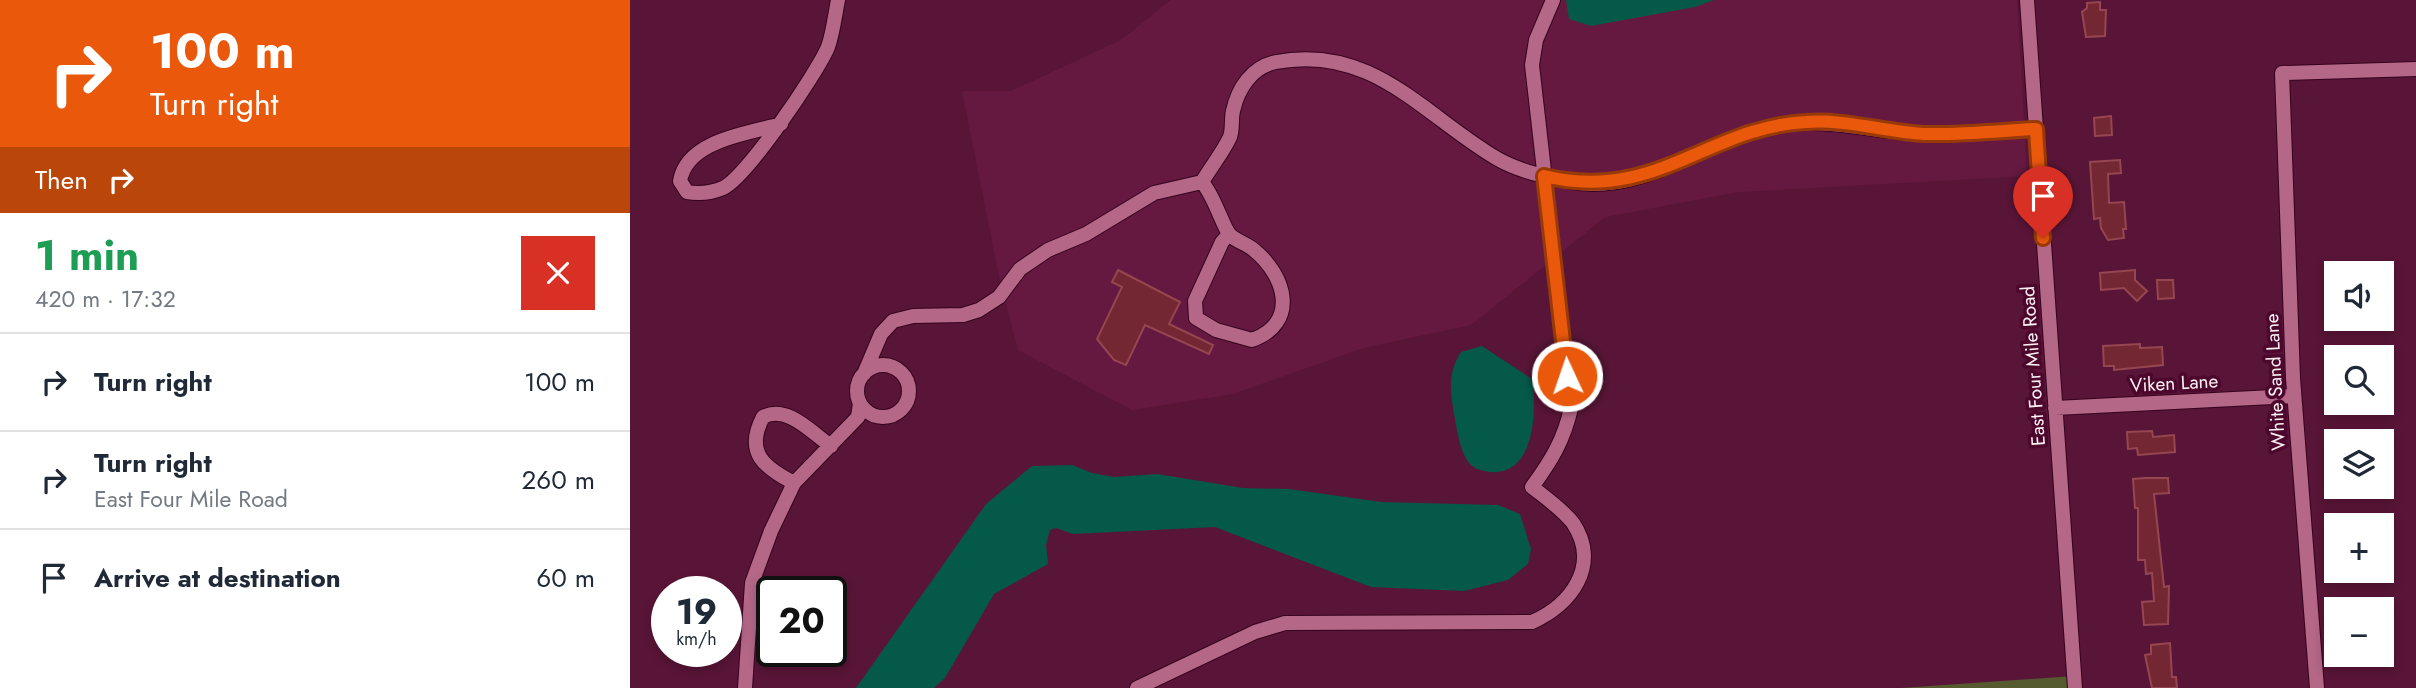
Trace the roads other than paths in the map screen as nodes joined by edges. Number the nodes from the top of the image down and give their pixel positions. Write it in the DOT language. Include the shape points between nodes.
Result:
graph roads {
  1 [pos="838,0"];
  2 [pos="1553,0"];
  3 [pos="2027,0"];
  4 [pos="2416,69"];
  5 [pos="781,124"];
  6 [pos="2036,129"];
  7 [pos="1544,176"];
  8 [pos="1202,182"];
  9 [pos="1228,234"];
  10 [pos="864,374"];
  11 [pos="2294,396"];
  12 [pos="860,403"];
  13 [pos="2055,408"];
  14 [pos="831,446"];
  15 [pos="794,483"];
  16 [pos="745,688"];
  17 [pos="1137,688"];
  18 [pos="2075,688"];
  19 [pos="2317,688"];
  1 -- 5 [label="street" via="828,46"];
  2 -- 7 [label="street" via="1535,40 1532,65"];
  3 -- 6 [label="street, East Four Mile Road"];
  4 -- 11 [label="street, White Sand Lane" via="2282,73"];
  5 -- 5 [label="street" via="702,148 682,169 680,181 687,192 726,188"];
  6 -- 7 [label="street" via="1925,134 1807,122 1757,130 1620,181 1573,183"];
  6 -- 13 [label="street, East Four Mile Road"];
  7 -- 8 [label="street" via="1497,159 1377,75 1343,63 1298,59 1261,67 1244,83 1233,109 1230,136"];
  7 -- 17 [label="street" via="1571,408 1554,457 1532,487 1573,524 1580,541 1581,578 1571,597 1553,613 1532,622 1285,623 1255,632"];
  8 -- 9 [label="street" via="1218,206"];
  8 -- 10 [label="street" via="1154,193 1086,234 1048,250 1020,269 999,298 979,310 893,320 881,334"];
  9 -- 9 [label="street" via="1195,302 1196,318 1216,330 1252,340 1274,328 1284,310 1283,295 1267,264"];
  10 -- 12 [label="street" via="858,388"];
  10 -- 12 [label="street" via="879,365 896,368 909,390 904,407 889,416 872,414"];
  11 -- 13 [label="street, Viken Lane"];
  11 -- 19 [label="street, White Sand Lane"];
  12 -- 14 [label="street" via="858,417"];
  13 -- 18 [label="street, East Four Mile Road"];
  14 -- 15 [label="street"];
  14 -- 15 [label="street" via="787,415 774,412 763,417 756,436 757,453 769,470"];
  15 -- 16 [label="street" via="752,583"];
}
